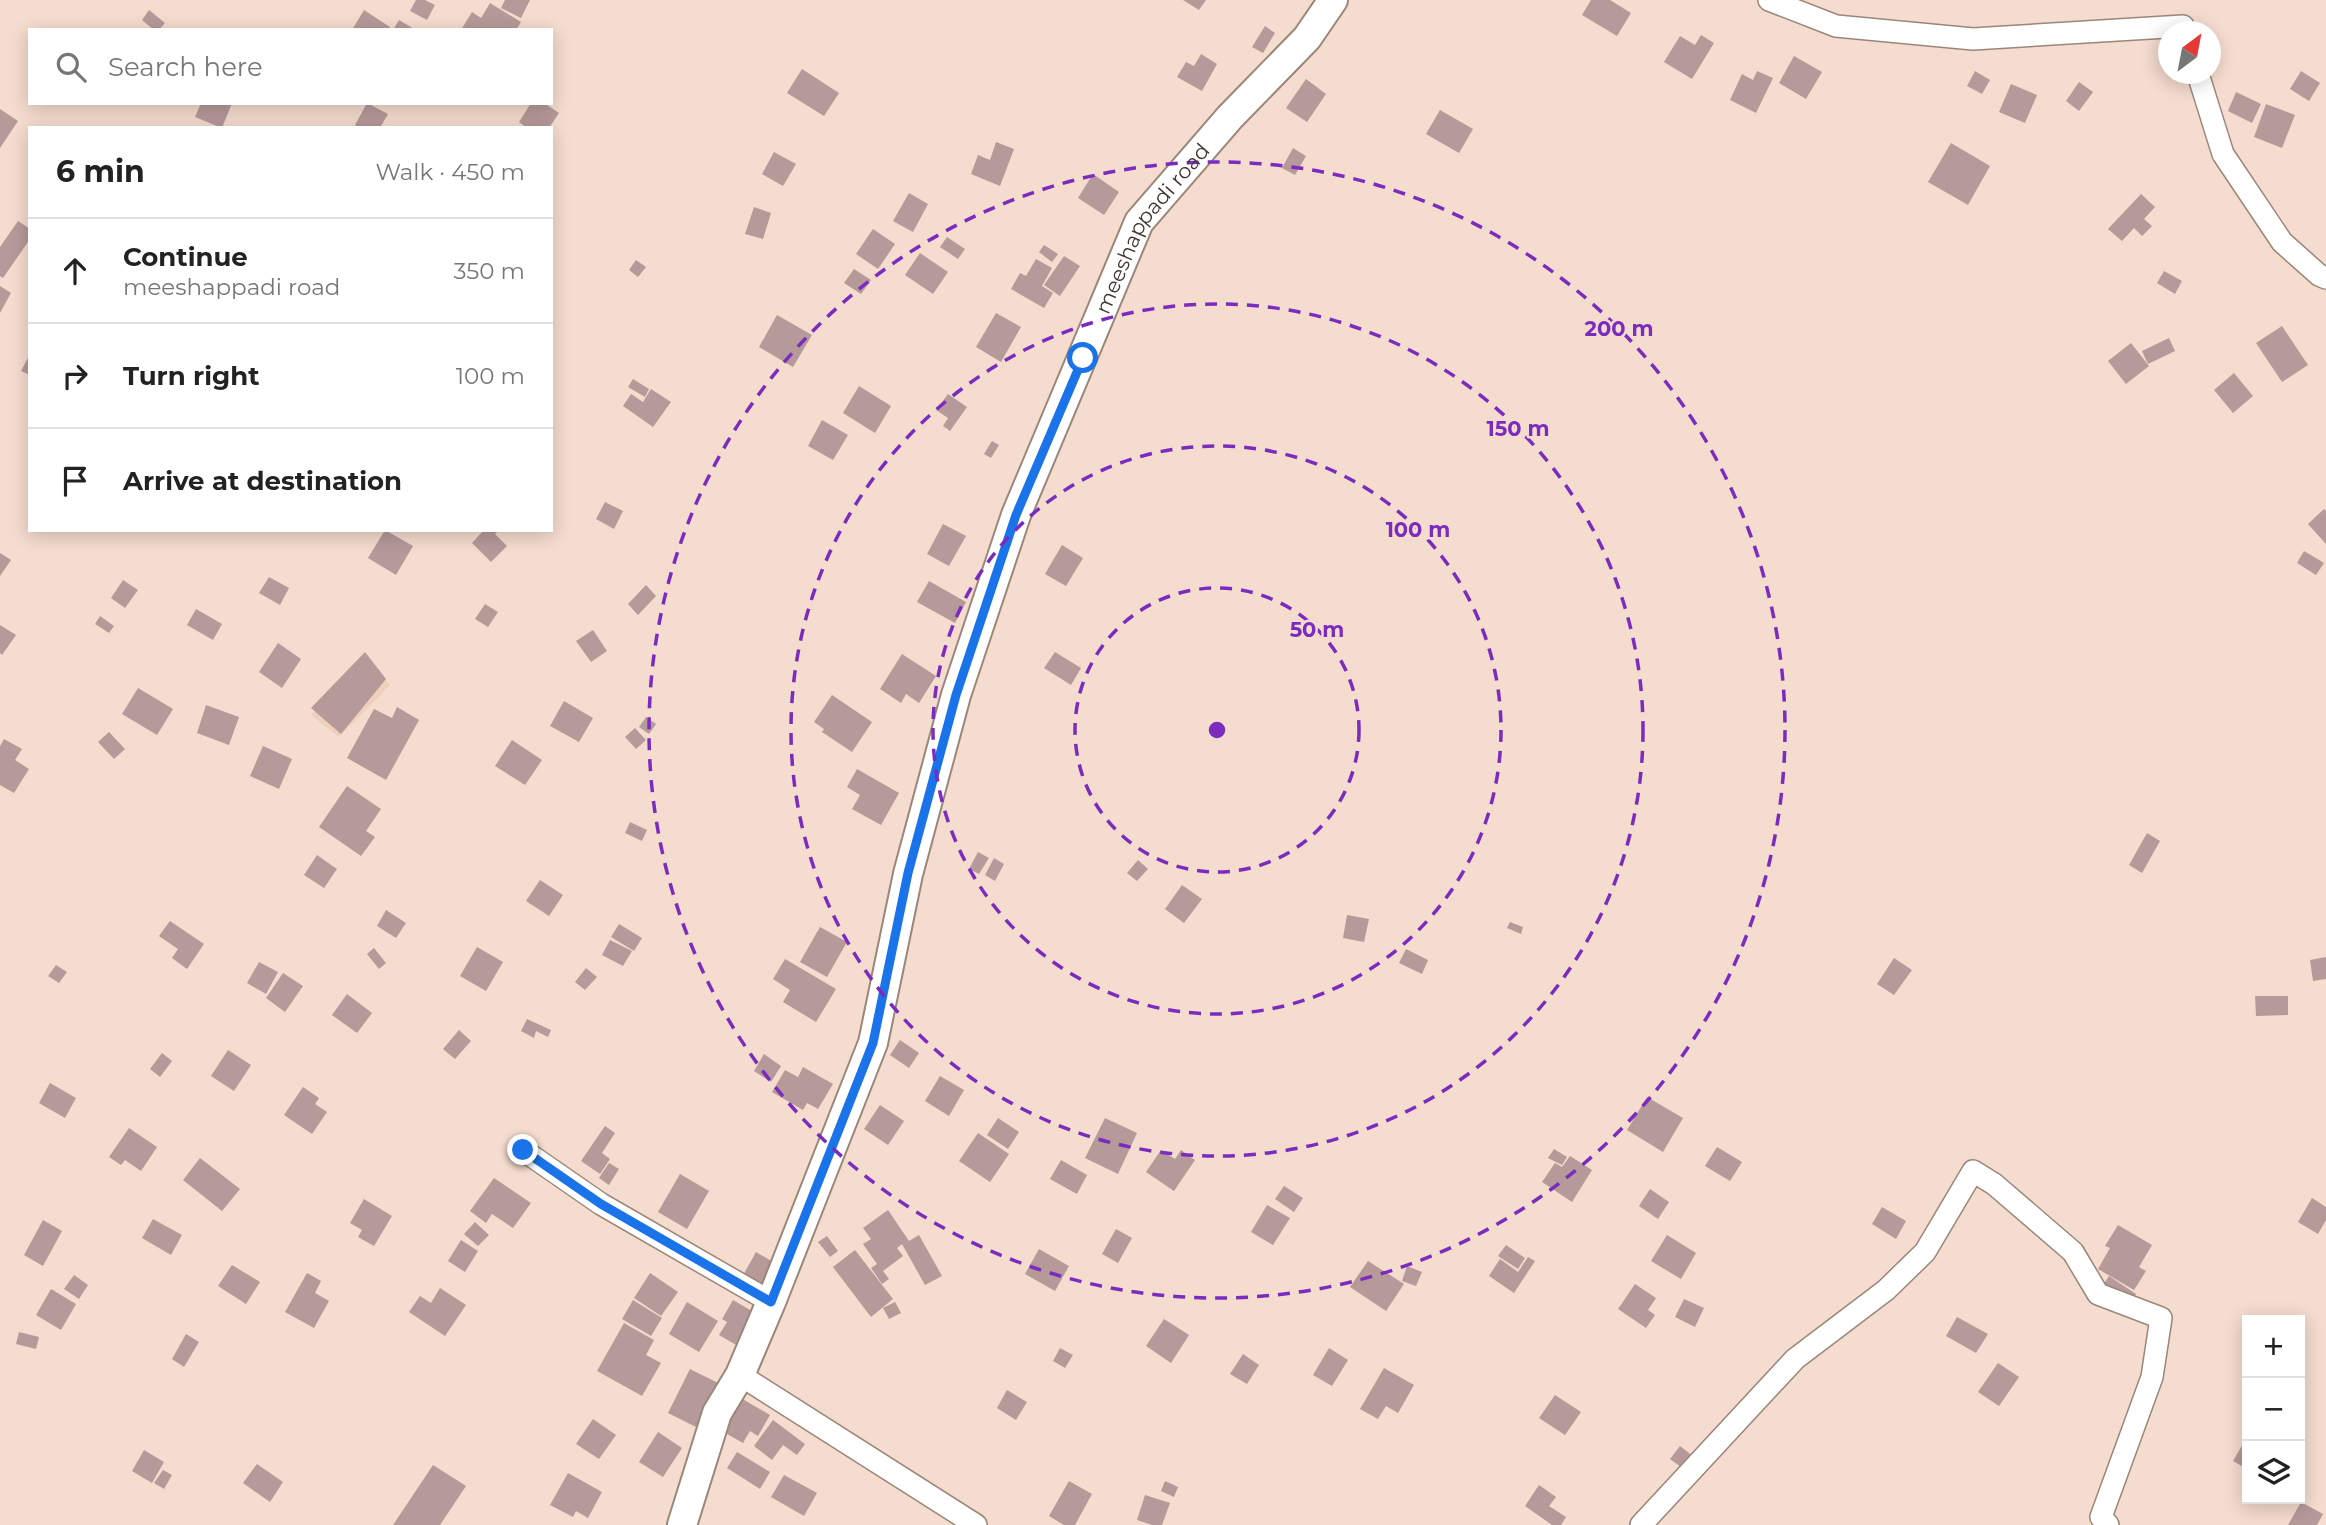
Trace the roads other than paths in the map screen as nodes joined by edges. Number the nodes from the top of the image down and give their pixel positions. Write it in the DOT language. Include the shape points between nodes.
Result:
graph roads {
  1 [pos="1333,0"];
  2 [pos="1769,0"];
  3 [pos="2158,28"];
  4 [pos="2201,84"];
  5 [pos="2326,278"];
  6 [pos="523,1150"];
  7 [pos="771,1302"];
  8 [pos="740,1375"];
  9 [pos="682,1525"];
  10 [pos="976,1525"];
  11 [pos="1641,1525"];
  12 [pos="2108,1525"];
  1 -- 7 [label="street, meeshappadi road" via="1307,37 1139,222 1016,515 956,695 908,873 873,1043"];
  2 -- 3 [label="street" via="1836,26 1973,39"];
  4 -- 5 [label="street" via="2223,154 2282,242"];
  6 -- 7 [label="street" via="601,1204"];
  7 -- 8 [label="street, meeshappadi road"];
  8 -- 9 [label="street, meeshappadi road" via="717,1413"];
  8 -- 10 [label="street"];
  11 -- 12 [label="street" via="1795,1359 1886,1290 1925,1252 1973,1171 2073,1252 2098,1294 2161,1318 2152,1377 2101,1517"];
}
